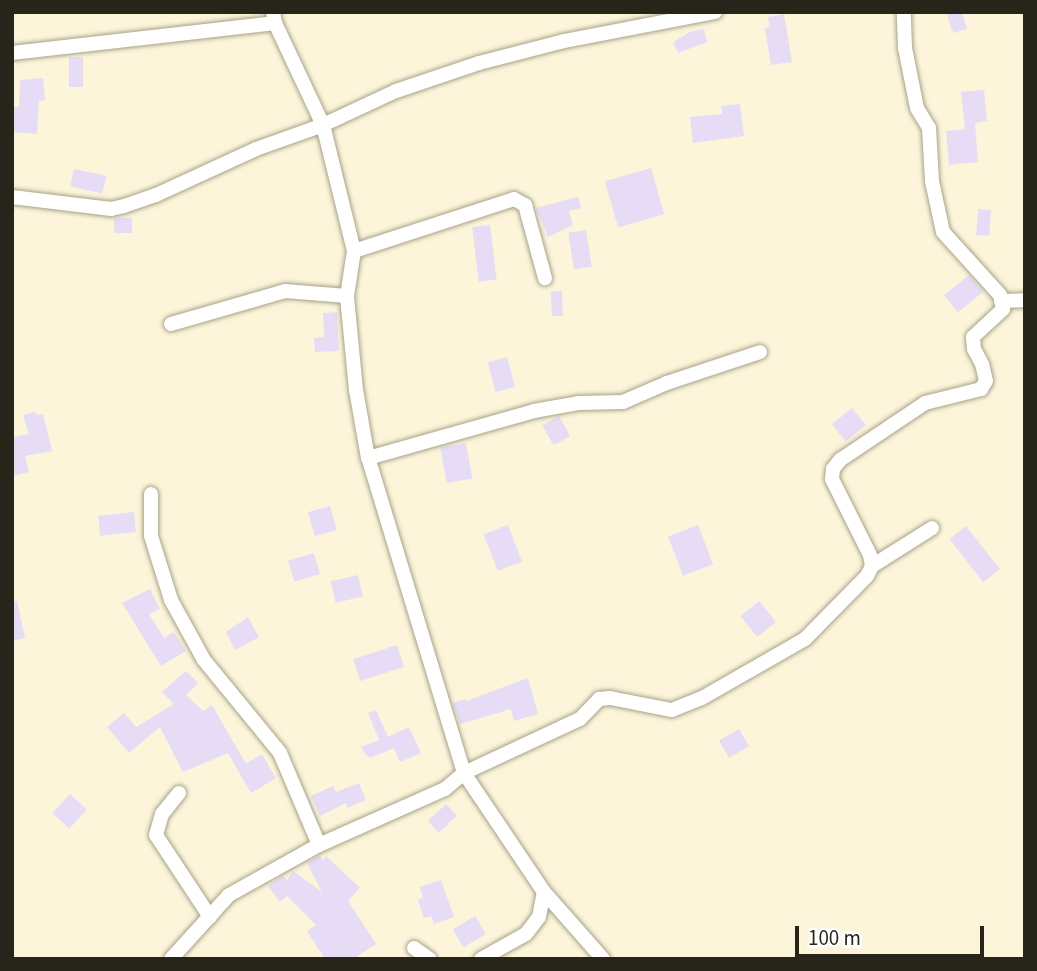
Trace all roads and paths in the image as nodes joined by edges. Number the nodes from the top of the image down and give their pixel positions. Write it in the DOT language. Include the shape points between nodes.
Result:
graph roads {
  1 [pos="715,12"];
  2 [pos="904,12"];
  3 [pos="274,18"];
  4 [pos="12,53"];
  5 [pos="323,125"];
  6 [pos="12,197"];
  7 [pos="354,251"];
  8 [pos="545,278"];
  9 [pos="347,296"];
  10 [pos="1025,300"];
  11 [pos="1001,301"];
  12 [pos="171,324"];
  13 [pos="760,352"];
  14 [pos="368,458"];
  15 [pos="151,494"];
  16 [pos="932,528"];
  17 [pos="872,566"];
  18 [pos="464,772"];
  19 [pos="179,793"];
  20 [pos="319,845"];
  21 [pos="544,891"];
  22 [pos="210,917"];
  23 [pos="414,948"];
  24 [pos="171,959"];
  25 [pos="430,959"];
  26 [pos="481,959"];
  27 [pos="603,959"];
  1 -- 5 [label="street" via="564,41 479,63 396,91"];
  2 -- 11 [label="street" via="905,48 917,108 929,128 932,181 943,233"];
  3 -- 4 [label="street"];
  3 -- 5 [label="street"];
  5 -- 6 [label="street" via="124,206 111,209"];
  5 -- 7 [label="street"];
  7 -- 8 [label="street" via="514,199 525,205"];
  7 -- 9 [label="street"];
  9 -- 12 [label="street" via="285,291"];
  9 -- 14 [label="street"];
  10 -- 11 [label="street"];
  11 -- 17 [label="street" via="1003,309 973,337 986,381 981,389 925,403 833,469 832,479"];
  13 -- 14 [label="street" via="623,401 534,411"];
  14 -- 18 [label="street"];
  15 -- 20 [label="street" via="151,536 171,600 204,660 281,753"];
  16 -- 17 [label="street"];
  17 -- 18 [label="street" via="805,639 702,698 672,710 599,699 580,719"];
  18 -- 20 [label="street" via="445,789"];
  18 -- 21 [label="street"];
  19 -- 22 [label="street" via="162,814 156,835"];
  20 -- 22 [label="street" via="229,895"];
  21 -- 26 [label="street" via="539,917 526,933"];
  21 -- 27 [label="street"];
  22 -- 24 [label="street"];
  23 -- 25 [label="street"];
}
